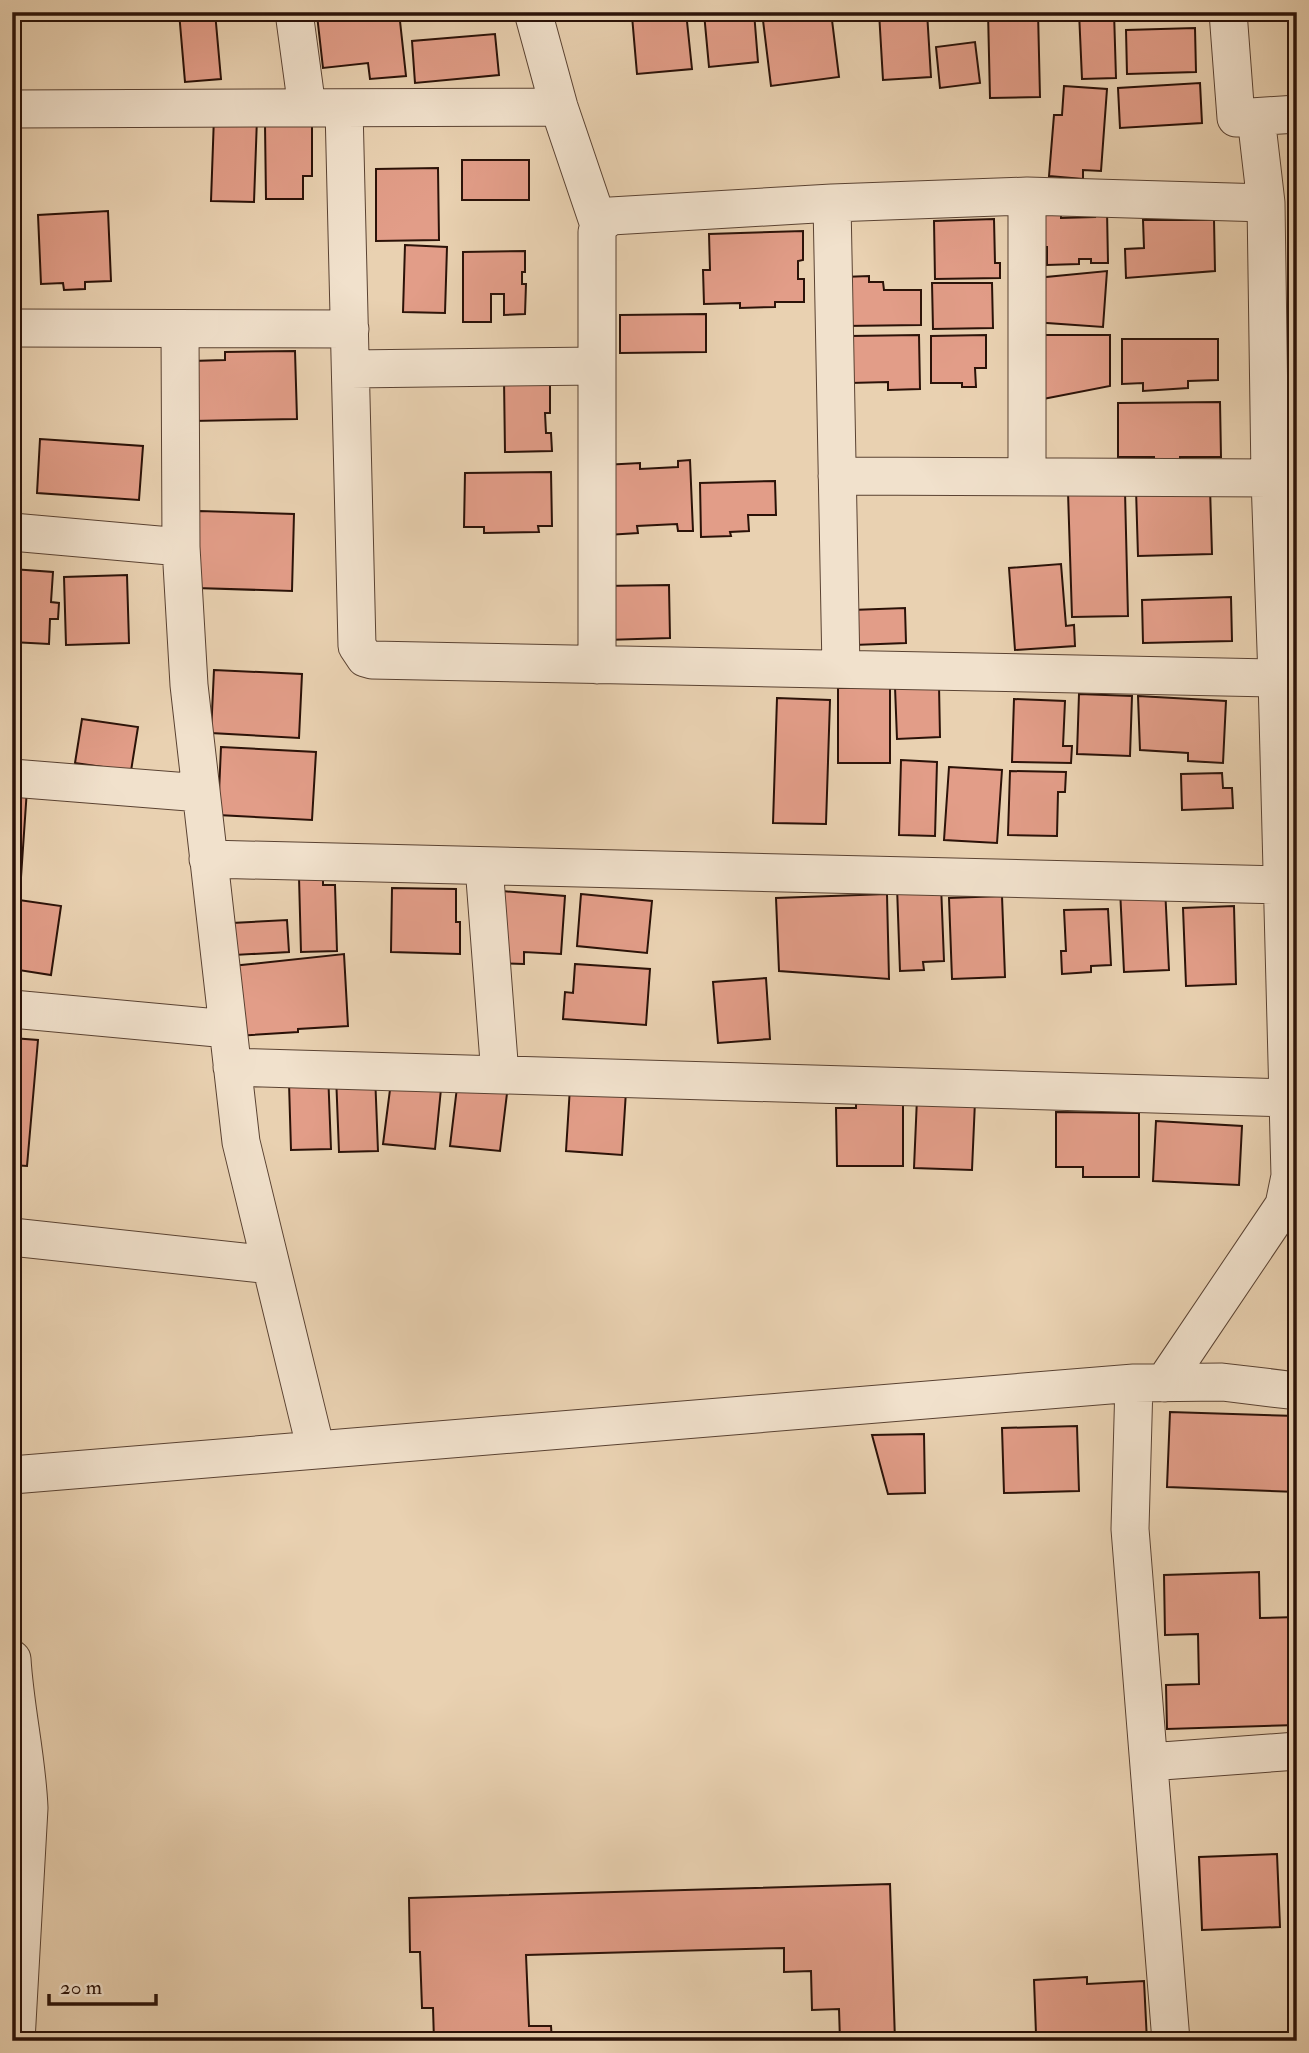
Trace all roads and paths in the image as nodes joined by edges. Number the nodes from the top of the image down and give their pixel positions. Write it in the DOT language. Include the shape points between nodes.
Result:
graph roads {
  1 [pos="294,12"];
  2 [pos="533,12"];
  3 [pos="1228,12"];
  4 [pos="559,107"];
  5 [pos="307,108"];
  6 [pos="344,108"];
  7 [pos="12,109"];
  8 [pos="1297,114"];
  9 [pos="1256,117"];
  10 [pos="1027,196"];
  11 [pos="832,203"];
  12 [pos="1266,203"];
  13 [pos="599,225"];
  14 [pos="12,328"];
  15 [pos="180,329"];
  16 [pos="350,329"];
  17 [pos="597,366"];
  18 [pos="351,369"];
  19 [pos="837,476"];
  20 [pos="1027,476"];
  21 [pos="1270,478"];
  22 [pos="12,532"];
  23 [pos="1284,535"];
  24 [pos="181,547"];
  25 [pos="597,665"];
  26 [pos="841,669"];
  27 [pos="1278,678"];
  28 [pos="12,778"];
  29 [pos="201,793"];
  30 [pos="208,859"];
  31 [pos="484,866"];
  32 [pos="1283,885"];
  33 [pos="12,1009"];
  34 [pos="228,1029"];
  35 [pos="232,1067"];
  36 [pos="500,1075"];
  37 [pos="1288,1098"];
  38 [pos="1291,1205"];
  39 [pos="12,1237"];
  40 [pos="270,1265"];
  41 [pos="1149,1383"];
  42 [pos="1297,1391"];
  43 [pos="316,1450"];
  44 [pos="12,1475"];
  45 [pos="12,1659"];
  46 [pos="1295,1754"];
  47 [pos="1149,1762"];
  48 [pos="16,2041"];
  49 [pos="1171,2041"];
  1 -- 5 [label="street"];
  2 -- 4 [label="street"];
  3 -- 9 [label="street" via="1236,118"];
  4 -- 6 [label="street"];
  4 -- 13 [label="street"];
  5 -- 6 [label="street"];
  5 -- 7 [label="street"];
  6 -- 16 [label="street"];
  8 -- 9 [label="street"];
  9 -- 12 [label="street"];
  10 -- 11 [label="street"];
  10 -- 12 [label="street"];
  10 -- 20 [label="street"];
  11 -- 13 [label="street" via="618,215"];
  11 -- 19 [label="street"];
  12 -- 21 [label="street"];
  13 -- 17 [label="street"];
  14 -- 15 [label="street"];
  15 -- 16 [label="street"];
  15 -- 24 [label="street"];
  16 -- 18 [label="street"];
  17 -- 18 [label="street"];
  17 -- 25 [label="street"];
  18 -- 25 [label="street" via="360,652 372,660"];
  19 -- 20 [label="street"];
  19 -- 26 [label="street"];
  20 -- 21 [label="street"];
  21 -- 23 [label="street"];
  22 -- 24 [label="street"];
  23 -- 27 [label="street"];
  24 -- 29 [label="street"];
  25 -- 26 [label="street"];
  26 -- 27 [label="street"];
  27 -- 32 [label="street"];
  28 -- 29 [label="street"];
  29 -- 30 [label="street"];
  30 -- 31 [label="street"];
  30 -- 34 [label="street"];
  31 -- 32 [label="street"];
  31 -- 36 [label="street"];
  32 -- 37 [label="street"];
  33 -- 34 [label="street"];
  34 -- 35 [label="street"];
  35 -- 36 [label="street"];
  35 -- 40 [label="street" via="241,1147"];
  36 -- 37 [label="street"];
  37 -- 38 [label="street"];
  38 -- 41 [label="street"];
  39 -- 40 [label="street"];
  40 -- 43 [label="street"];
  41 -- 42 [label="street" via="1222,1382"];
  41 -- 43 [label="street"];
  41 -- 47 [label="street" via="1130,1529"];
  43 -- 44 [label="street"];
  45 -- 48 [label="street" via="29,1808"];
  46 -- 47 [label="street"];
  47 -- 49 [label="street"];
}
